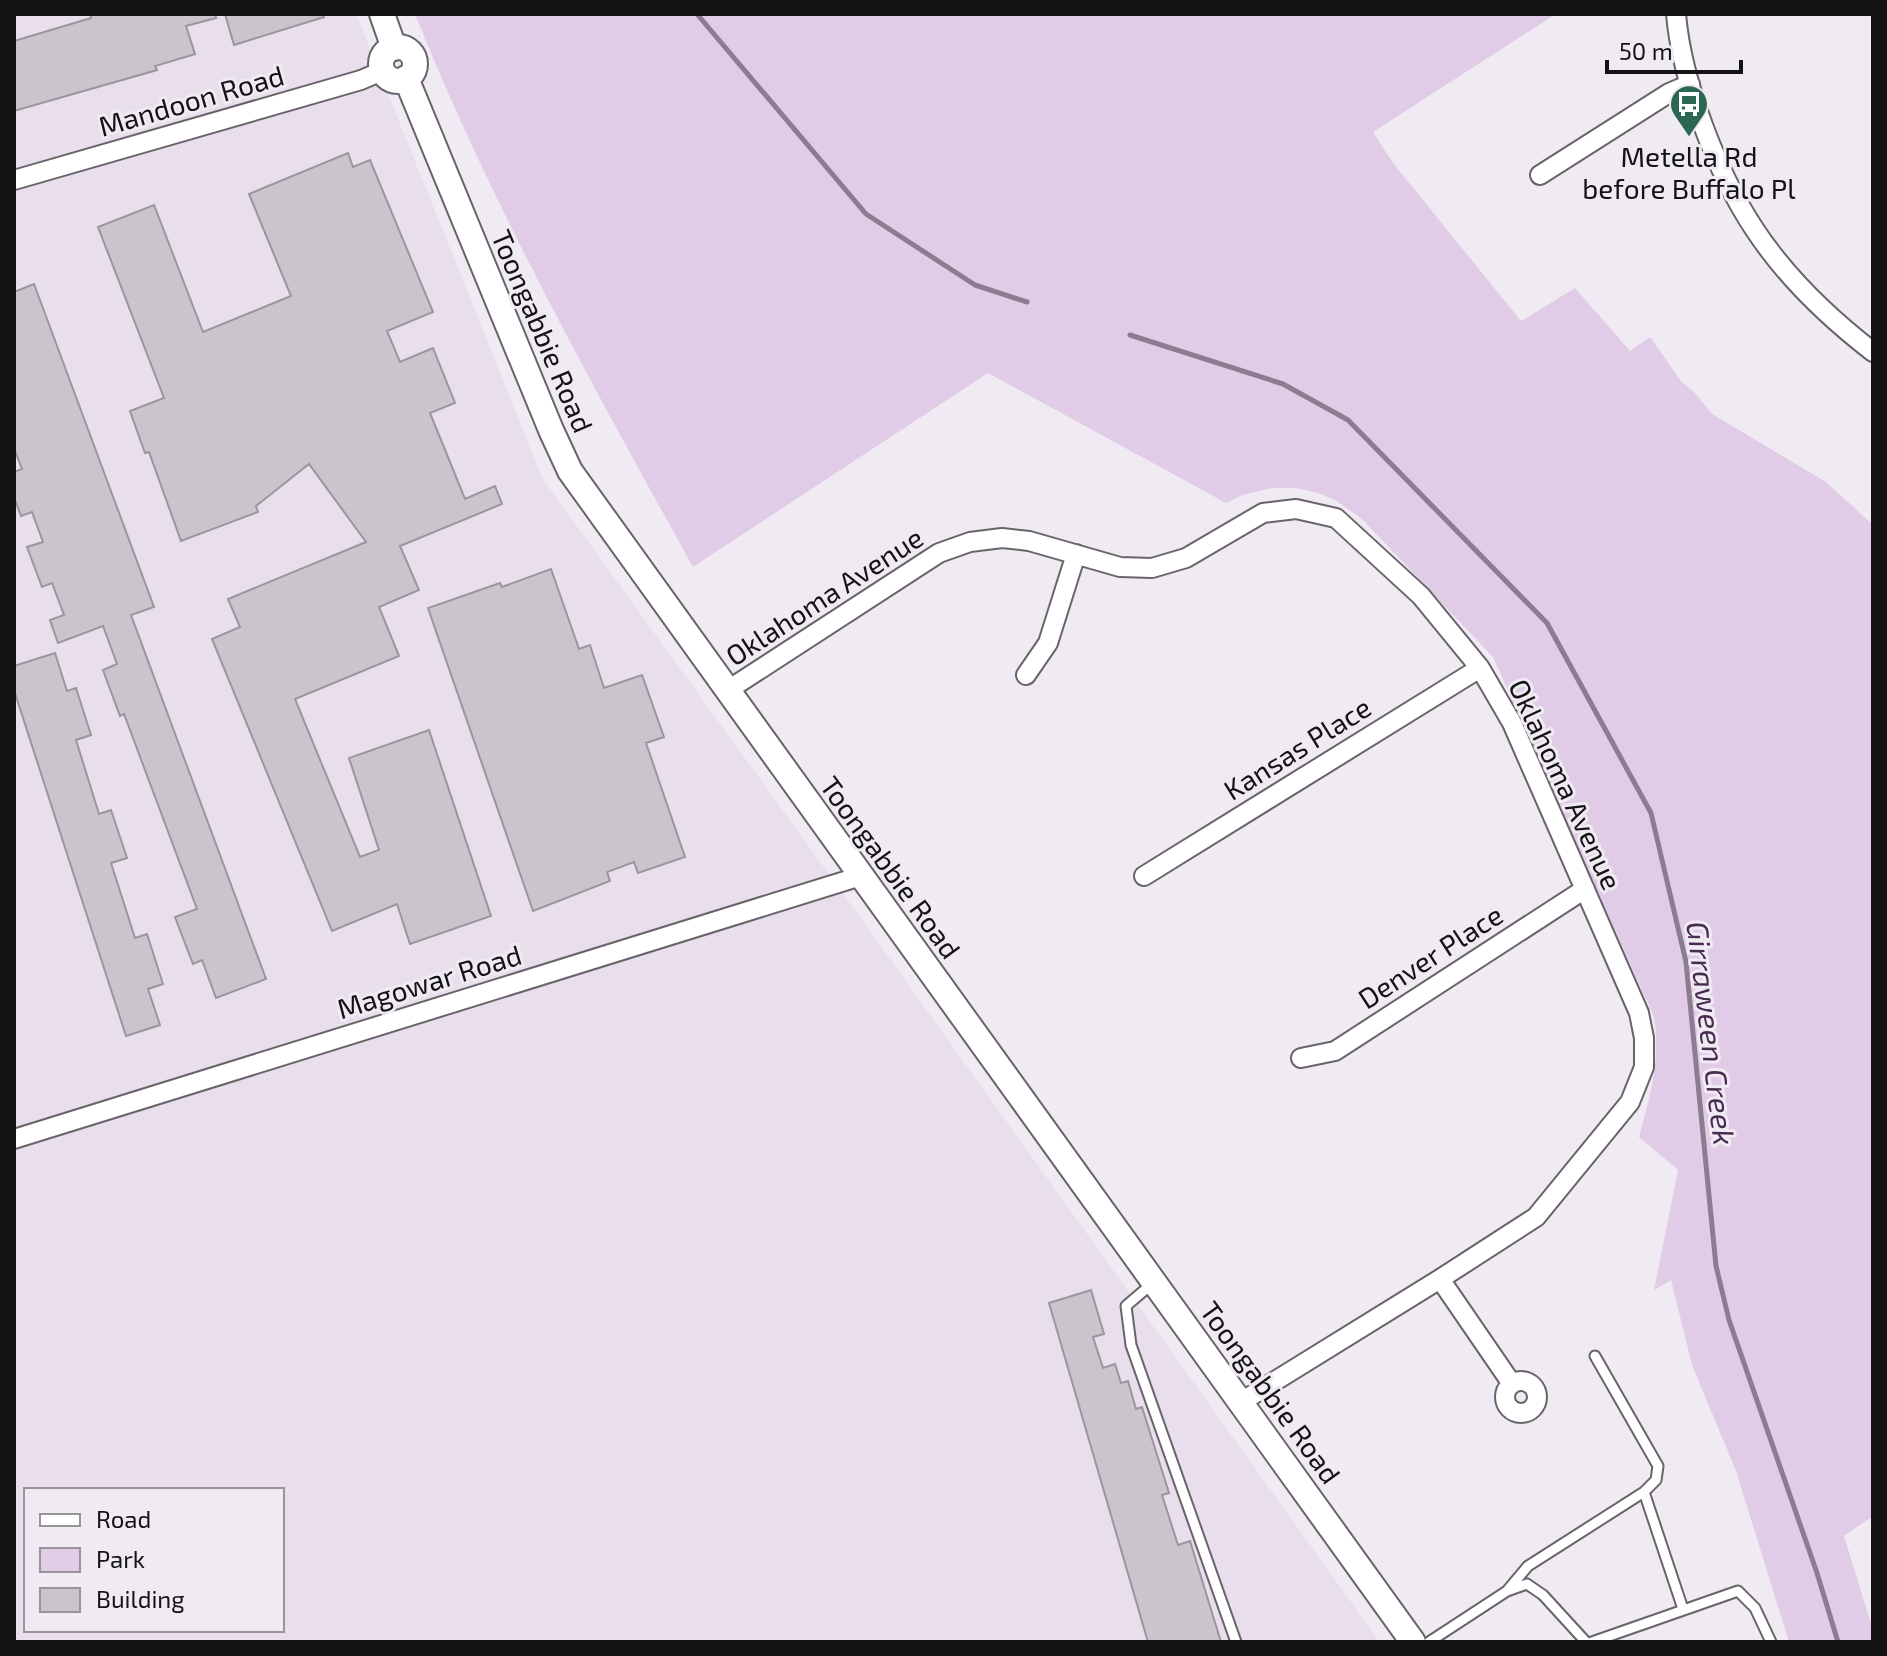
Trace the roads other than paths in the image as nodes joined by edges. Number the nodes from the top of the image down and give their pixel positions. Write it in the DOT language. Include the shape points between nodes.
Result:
graph roads {
  1 [pos="382,14"];
  2 [pos="1676,14"];
  3 [pos="394,48"];
  4 [pos="382,71"];
  5 [pos="406,78"];
  6 [pos="1690,84"];
  7 [pos="1540,175"];
  8 [pos="14,180"];
  9 [pos="1873,352"];
  10 [pos="1076,554"];
  11 [pos="1480,668"];
  12 [pos="1026,675"];
  13 [pos="728,690"];
  14 [pos="861,876"];
  15 [pos="1144,876"];
  16 [pos="1585,889"];
  17 [pos="1301,1058"];
  18 [pos="14,1139"];
  19 [pos="1440,1279"];
  20 [pos="1154,1282"];
  21 [pos="1595,1356"];
  22 [pos="1512,1384"];
  23 [pos="1241,1402"];
  24 [pos="1644,1492"];
  25 [pos="1507,1591"];
  26 [pos="1683,1609"];
  27 [pos="1236,1642"];
  28 [pos="1416,1642"];
  29 [pos="1429,1642"];
  30 [pos="1586,1642"];
  31 [pos="1592,1642"];
  32 [pos="1771,1642"];
  1 -- 3 [label="main road"];
  2 -- 6 [label="street"];
  3 -- 4 [label="main road" via="383,56"];
  3 -- 5 [label="main road" via="406,50 414,61"];
  4 -- 5 [label="main road" via="395,81"];
  4 -- 8 [label="street, Mandoon Road"];
  5 -- 13 [label="main road, Toongabbie Road" via="570,471"];
  6 -- 7 [label="street"];
  6 -- 9 [label="street" via="1711,147 1754,229 1823,310"];
  10 -- 11 [label="street, Oklahoma Avenue" via="1120,567 1152,568 1186,558 1263,513 1296,509 1336,518 1421,596"];
  10 -- 12 [label="street" via="1048,643"];
  10 -- 13 [label="street, Oklahoma Avenue" via="1002,538 939,553"];
  11 -- 15 [label="street, Kansas Place"];
  11 -- 16 [label="street, Oklahoma Avenue" via="1512,723"];
  13 -- 14 [label="main road, Toongabbie Road"];
  14 -- 18 [label="street, Magowar Road"];
  14 -- 20 [label="main road, Toongabbie Road"];
  16 -- 17 [label="street, Denver Place" via="1335,1051"];
  16 -- 19 [label="street, Oklahoma Avenue" via="1639,1013 1644,1067 1630,1102 1536,1217"];
  19 -- 22 [label="street"];
  19 -- 23 [label="street, Oklahoma Avenue"];
  20 -- 23 [label="main road, Toongabbie Road"];
  20 -- 27 [label="lane" via="1126,1306 1131,1345"];
  21 -- 24 [label="lane" via="1658,1466 1656,1480"];
  23 -- 28 [label="main road, Toongabbie Road"];
  24 -- 25 [label="lane" via="1528,1566"];
  24 -- 26 [label="lane"];
  25 -- 29 [label="lane"];
  25 -- 30 [label="lane" via="1527,1584"];
  26 -- 31 [label="lane"];
  26 -- 32 [label="lane" via="1738,1591 1755,1608"];
  28 -- 29 [label="main road"];
}
